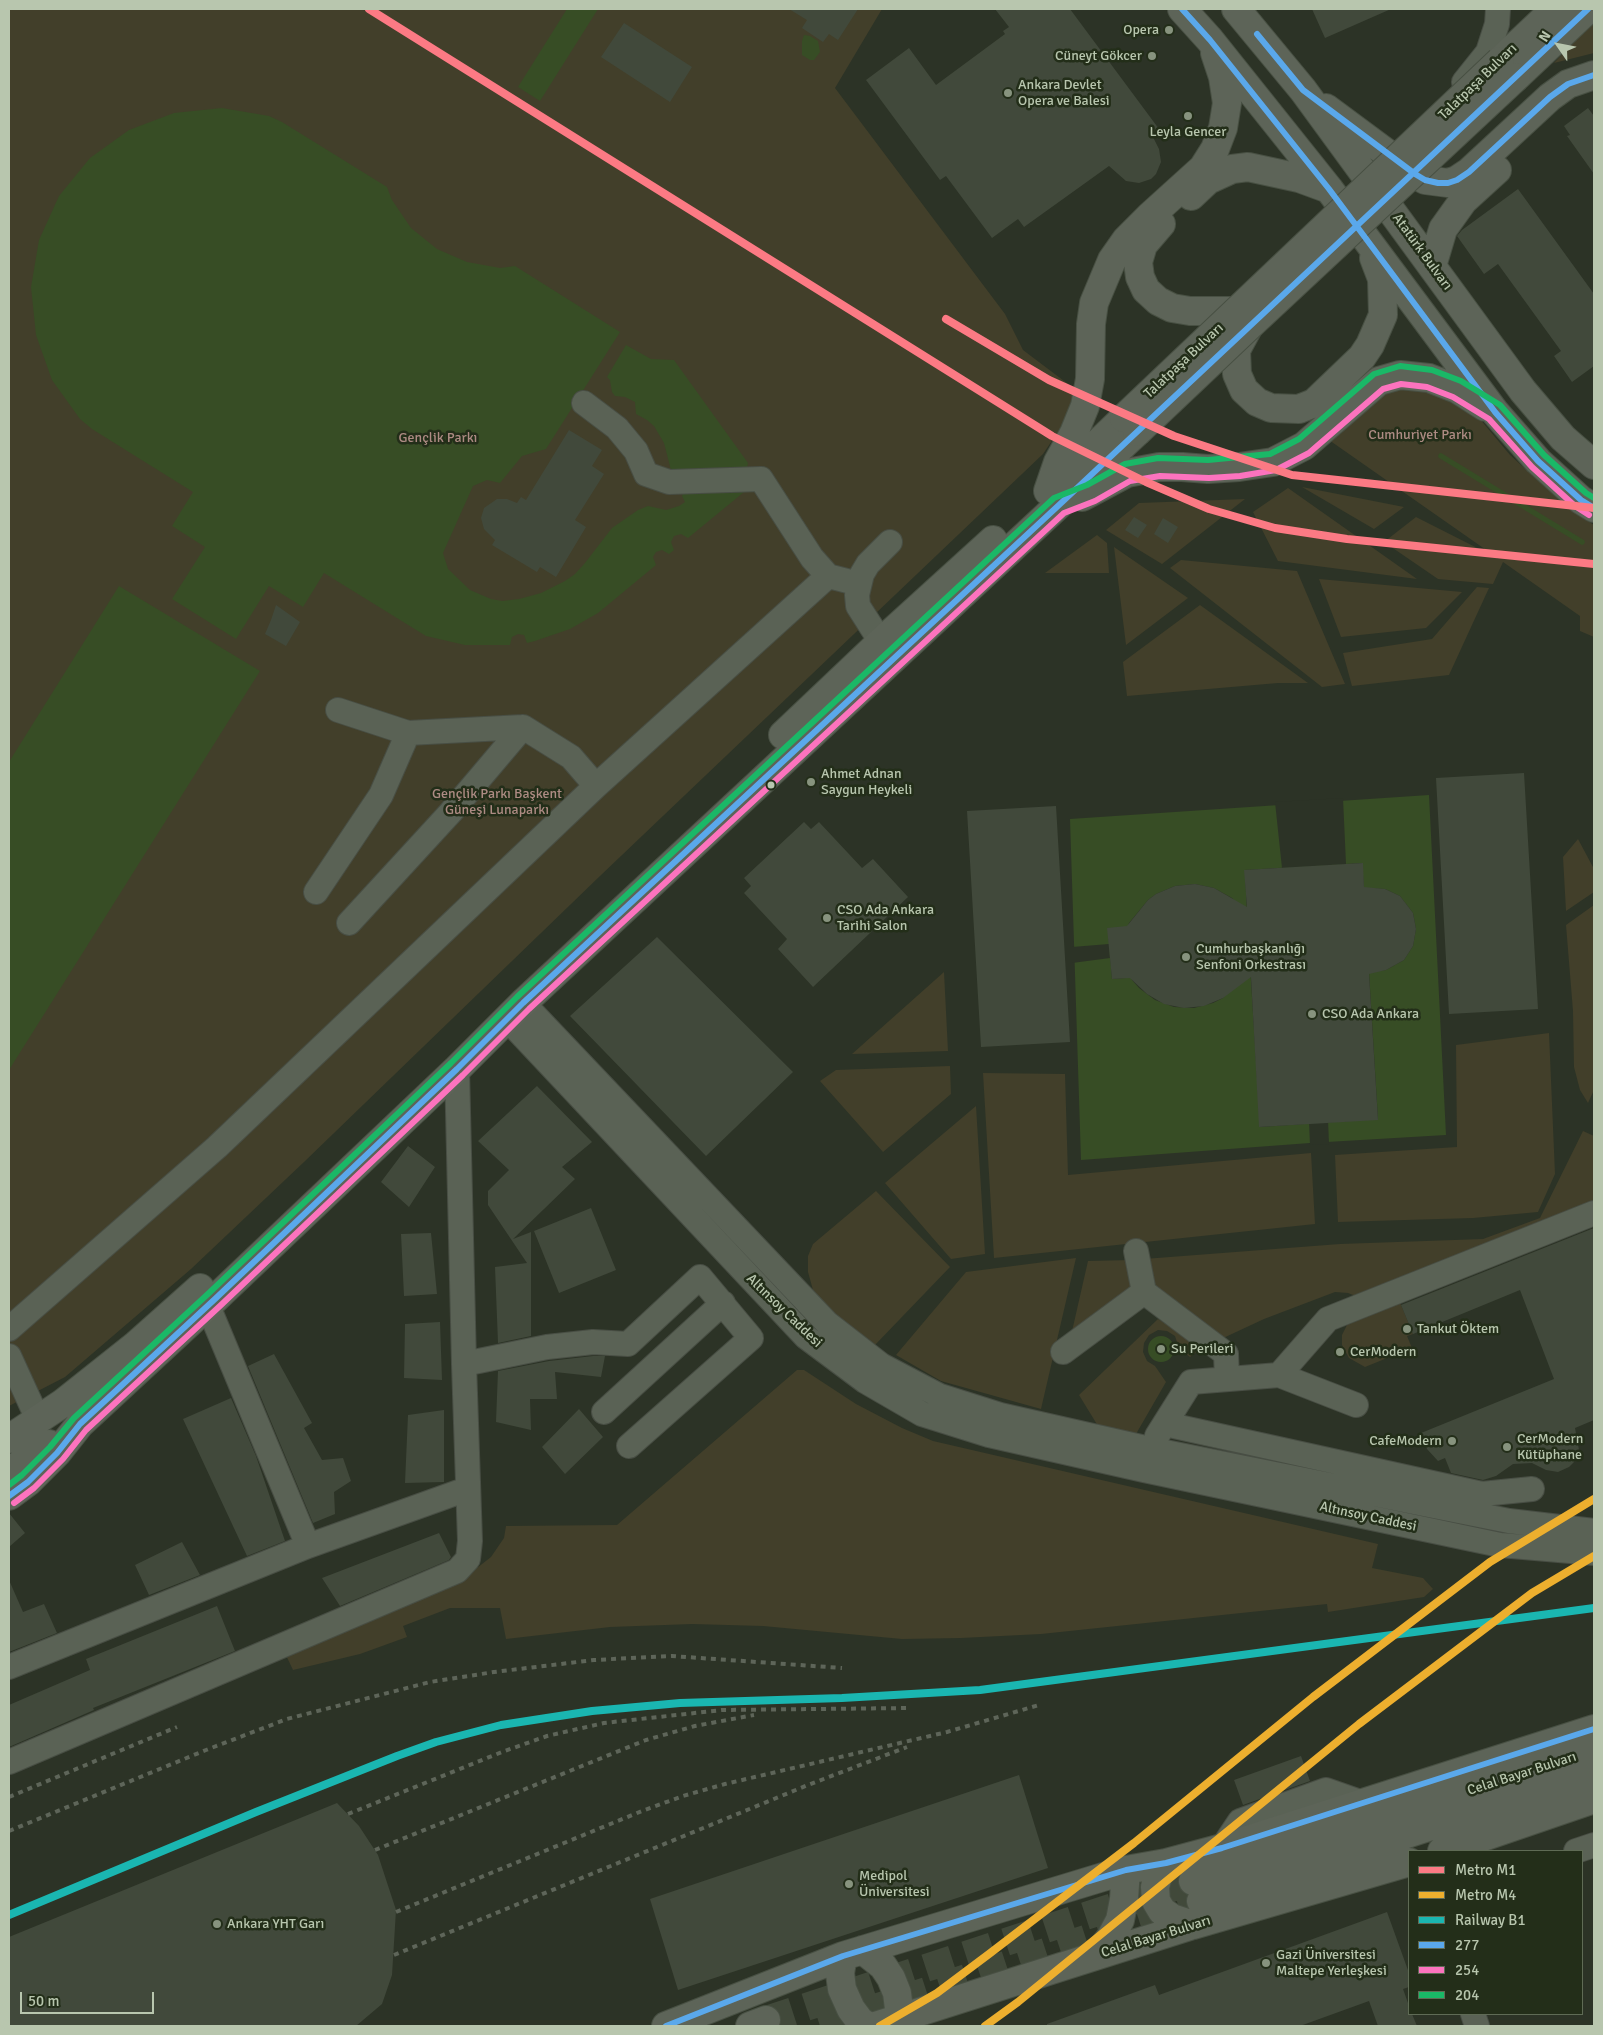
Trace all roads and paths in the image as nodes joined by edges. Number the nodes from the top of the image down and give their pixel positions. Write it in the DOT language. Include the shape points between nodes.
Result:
graph roads {
  1 [pos="1182,9"];
  2 [pos="1236,9"];
  3 [pos="1498,9"];
  4 [pos="1554,9"];
  5 [pos="1588,9"];
  6 [pos="1210,40"];
  7 [pos="1508,69"];
  8 [pos="1594,74"];
  9 [pos="1303,90"];
  10 [pos="1594,92"];
  11 [pos="1421,136"];
  12 [pos="1329,189"];
  13 [pos="1366,238"];
  14 [pos="1432,266"];
  15 [pos="1243,318"];
  16 [pos="584,403"];
  17 [pos="1495,412"];
  18 [pos="1594,465"];
  19 [pos="1054,498"];
  20 [pos="1594,508"];
  21 [pos="890,542"];
  22 [pos="828,576"];
  23 [pos="859,584"];
  24 [pos="880,642"];
  25 [pos="338,710"];
  26 [pos="523,727"];
  27 [pos="408,733"];
  28 [pos="596,786"];
  29 [pos="316,892"];
  30 [pos="350,923"];
  31 [pos="515,1011"];
  32 [pos="457,1069"];
  33 [pos="1594,1213"];
  34 [pos="1136,1251"];
  35 [pos="1144,1292"];
  36 [pos="723,1302"];
  37 [pos="208,1306"];
  38 [pos="9,1329"];
  39 [pos="1063,1352"];
  40 [pos="9,1356"];
  41 [pos="464,1364"];
  42 [pos="1279,1375"];
  43 [pos="1227,1379"];
  44 [pos="63,1403"];
  45 [pos="1356,1405"];
  46 [pos="604,1412"];
  47 [pos="34,1413"];
  48 [pos="9,1423"];
  49 [pos="80,1424"];
  50 [pos="1165,1424"];
  51 [pos="9,1439"];
  52 [pos="629,1446"];
  53 [pos="1147,1460"];
  54 [pos="9,1472"];
  55 [pos="467,1489"];
  56 [pos="1532,1489"];
  57 [pos="9,1496"];
  58 [pos="1594,1531"];
  59 [pos="308,1546"];
  60 [pos="1594,1553"];
  61 [pos="9,1667"];
  62 [pos="1594,1729"];
  63 [pos="1594,1750"];
  64 [pos="9,1762"];
  65 [pos="1594,1773"];
  66 [pos="1594,1799"];
  67 [pos="1594,1845"];
  68 [pos="1450,1850"];
  69 [pos="1579,1850"];
  70 [pos="1408,1862"];
  71 [pos="1166,1863"];
  72 [pos="1126,1870"];
  73 [pos="1196,1902"];
  74 [pos="853,1953"];
  75 [pos="1097,1955"];
  76 [pos="886,2023"];
  77 [pos="666,2026"];
  78 [pos="868,2026"];
  1 -- 6 [label="main road"];
  2 -- 9 [label="main road, Atatürk Bulvarı"];
  3 -- 11 [label="street" via="1488,52"];
  4 -- 7 [label="main road, Talatpaşa Bulvarı"];
  5 -- 7 [label="main road, Talatpaşa Bulvarı"];
  6 -- 12 [label="main road"];
  6 -- 19 [label="main road" via="1223,78 1227,103 1223,128 1203,168 1126,240 1112,260 1094,303 1090,379 1085,406 1058,462"];
  7 -- 11 [label="main road, Talatpaşa Bulvarı, bridge"];
  7 -- 15 [label="main road, Talatpaşa Bulvarı, bridge"];
  8 -- 9 [label="main road" via="1568,84 1550,97 1469,172 1448,183 1425,180 1414,174"];
  9 -- 14 [label="main road, Atatürk Bulvarı"];
  10 -- 14 [label="main road" via="1556,114 1463,201 1443,229"];
  11 -- 15 [label="main road, Talatpaşa Bulvarı, bridge"];
  12 -- 13 [label="main road"];
  12 -- 15 [label="main road" via="1263,170 1248,167 1232,169 1208,180 1154,230 1143,245 1138,262 1140,277 1146,290 1158,301 1172,308"];
  13 -- 15 [label="main road" via="1382,279 1383,315 1362,357 1314,403 1299,409 1271,408 1257,402 1244,390 1237,374 1236,350"];
  13 -- 17 [label="main road"];
  14 -- 18 [label="main road, Atatürk Bulvarı" via="1523,391 1563,438"];
  15 -- 19 [label="main road, Talatpaşa Bulvarı, bridge"];
  16 -- 22 [label="street" via="617,428 636,451 646,474 669,482 761,479 812,558"];
  17 -- 19 [label="main road" via="1457,388 1429,378 1400,375 1379,380 1304,446 1273,462 1208,469 1159,468 1126,473 1091,493"];
  17 -- 20 [label="main road" via="1538,461 1580,500"];
  19 -- 24 [label="main road, Talatpaşa Bulvarı"];
  19 -- 31 [label="main road, Talatpaşa Bulvarı"];
  21 -- 23 [label="street" via="868,564"];
  22 -- 23 [label="street"];
  22 -- 28 [label="street"];
  23 -- 24 [label="street" via="858,606"];
  24 -- 44 [label="main road, Talatpaşa Bulvarı" via="201,1287 136,1345"];
  25 -- 27 [label="street"];
  26 -- 27 [label="street"];
  26 -- 28 [label="street" via="571,757"];
  26 -- 30 [label="street"];
  27 -- 29 [label="street" via="381,795"];
  28 -- 38 [label="street" via="217,1147"];
  31 -- 32 [label="main road, Talatpaşa Bulvarı"];
  31 -- 53 [label="street, Altınsoy Caddesi" via="806,1337 865,1382 922,1414 990,1435"];
  32 -- 37 [label="main road, Talatpaşa Bulvarı"];
  32 -- 41 [label="street"];
  33 -- 42 [label="street" via="1328,1319"];
  34 -- 35 [label="street"];
  35 -- 39 [label="street"];
  35 -- 43 [label="street" via="1226,1354"];
  36 -- 41 [label="street" via="700,1277 628,1344 593,1342 547,1347"];
  36 -- 46 [label="street"];
  36 -- 52 [label="street" via="751,1338"];
  37 -- 49 [label="main road, Talatpaşa Bulvarı"];
  37 -- 59 [label="street"];
  40 -- 47 [label="street"];
  41 -- 55 [label="street"];
  42 -- 43 [label="street"];
  42 -- 45 [label="street"];
  43 -- 50 [label="street" via="1191,1382"];
  44 -- 47 [label="main road, Talatpaşa Bulvarı"];
  44 -- 51 [label="main road, Talatpaşa Bulvarı"];
  47 -- 48 [label="main road, Talatpaşa Bulvarı"];
  49 -- 54 [label="main road, Talatpaşa Bulvarı"];
  49 -- 57 [label="main road, Talatpaşa Bulvarı" via="57,1453"];
  50 -- 53 [label="street"];
  50 -- 56 [label="street" via="1482,1494"];
  53 -- 58 [label="street, Altınsoy Caddesi" via="1509,1521"];
  53 -- 60 [label="street, Altınsoy Caddesi" via="1500,1545"];
  55 -- 59 [label="street"];
  55 -- 64 [label="street" via="468,1559 457,1571"];
  59 -- 61 [label="street"];
  62 -- 71 [label="main road, Celal Bayar Bulvarı"];
  63 -- 73 [label="main road, Celal Bayar Bulvarı"];
  65 -- 73 [label="main road, Celal Bayar Bulvarı"];
  66 -- 68 [label="main road"];
  67 -- 69 [label="street"];
  70 -- 73 [label="main road, Celal Bayar Bulvarı"];
  71 -- 72 [label="main road, Celal Bayar Bulvarı"];
  71 -- 73 [label="main road" via="1155,1887 1156,1901 1162,1911 1172,1918"];
  72 -- 74 [label="main road, Celal Bayar Bulvarı"];
  72 -- 75 [label="main road" via="1120,1920"];
  73 -- 75 [label="main road, Celal Bayar Bulvarı"];
  74 -- 76 [label="main road" via="883,1966 891,1978 899,2009"];
  74 -- 77 [label="main road, Celal Bayar Bulvarı"];
  74 -- 78 [label="main road" via="840,1973 842,1989 860,2021"];
  75 -- 76 [label="main road, Celal Bayar Bulvarı"];
}
